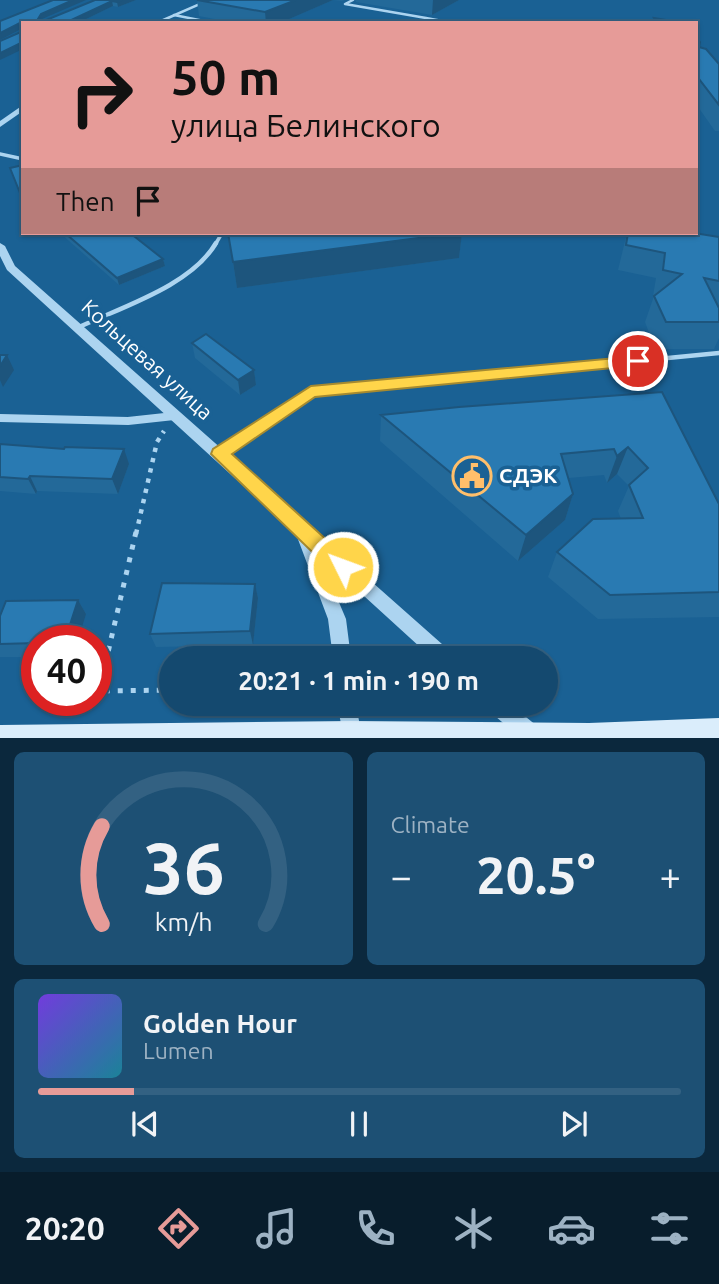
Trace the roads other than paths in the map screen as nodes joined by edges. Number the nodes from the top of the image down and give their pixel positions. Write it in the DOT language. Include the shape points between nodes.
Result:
graph roads {
  1 [pos="210,0"];
  2 [pos="353,0"];
  3 [pos="174,15"];
  4 [pos="426,18"];
  5 [pos="160,21"];
  6 [pos="205,21"];
  7 [pos="422,21"];
  8 [pos="442,21"];
  9 [pos="21,109"];
  10 [pos="0,125"];
  11 [pos="0,154"];
  12 [pos="21,159"];
  13 [pos="221,235"];
  14 [pos="0,246"];
  15 [pos="77,328"];
  16 [pos="719,353"];
  17 [pos="174,416"];
  18 [pos="0,418"];
  19 [pos="220,454"];
  20 [pos="302,531"];
  21 [pos="340,646"];
  22 [pos="431,646"];
  23 [pos="349,716"];
  24 [pos="510,716"];
  25 [pos="719,729"];
  26 [pos="351,732"];
  27 [pos="530,733"];
  28 [pos="100,736"];
  29 [pos="589,736"];
  30 [pos="1,737"];
  1 -- 3 [label="street"];
  2 -- 4 [label="lane" via="345,4"];
  3 -- 5 [label="street"];
  3 -- 6 [label="lane"];
  4 -- 7 [label="lane"];
  4 -- 8 [label="lane"];
  9 -- 10 [label="street"];
  11 -- 12 [label="lane"];
  13 -- 15 [label="lane" via="208,257 178,281"];
  14 -- 15 [label="street, Кольцевая улица" via="11,268"];
  15 -- 17 [label="street, Кольцевая улица"];
  16 -- 19 [label="lane" via="311,392"];
  17 -- 18 [label="street" via="128,421"];
  17 -- 19 [label="street, Кольцевая улица"];
  19 -- 20 [label="street, Кольцевая улица"];
  20 -- 21 [label="street, Кольцевая улица" via="337,619"];
  20 -- 22 [label="street, Кольцевая улица"];
  23 -- 26 [label="street"];
  24 -- 27 [label="street"];
  25 -- 29 [label="main road"];
  26 -- 27 [label="main road"];
  26 -- 28 [label="main road"];
  27 -- 29 [label="main road"];
  28 -- 30 [label="main road"];
}
